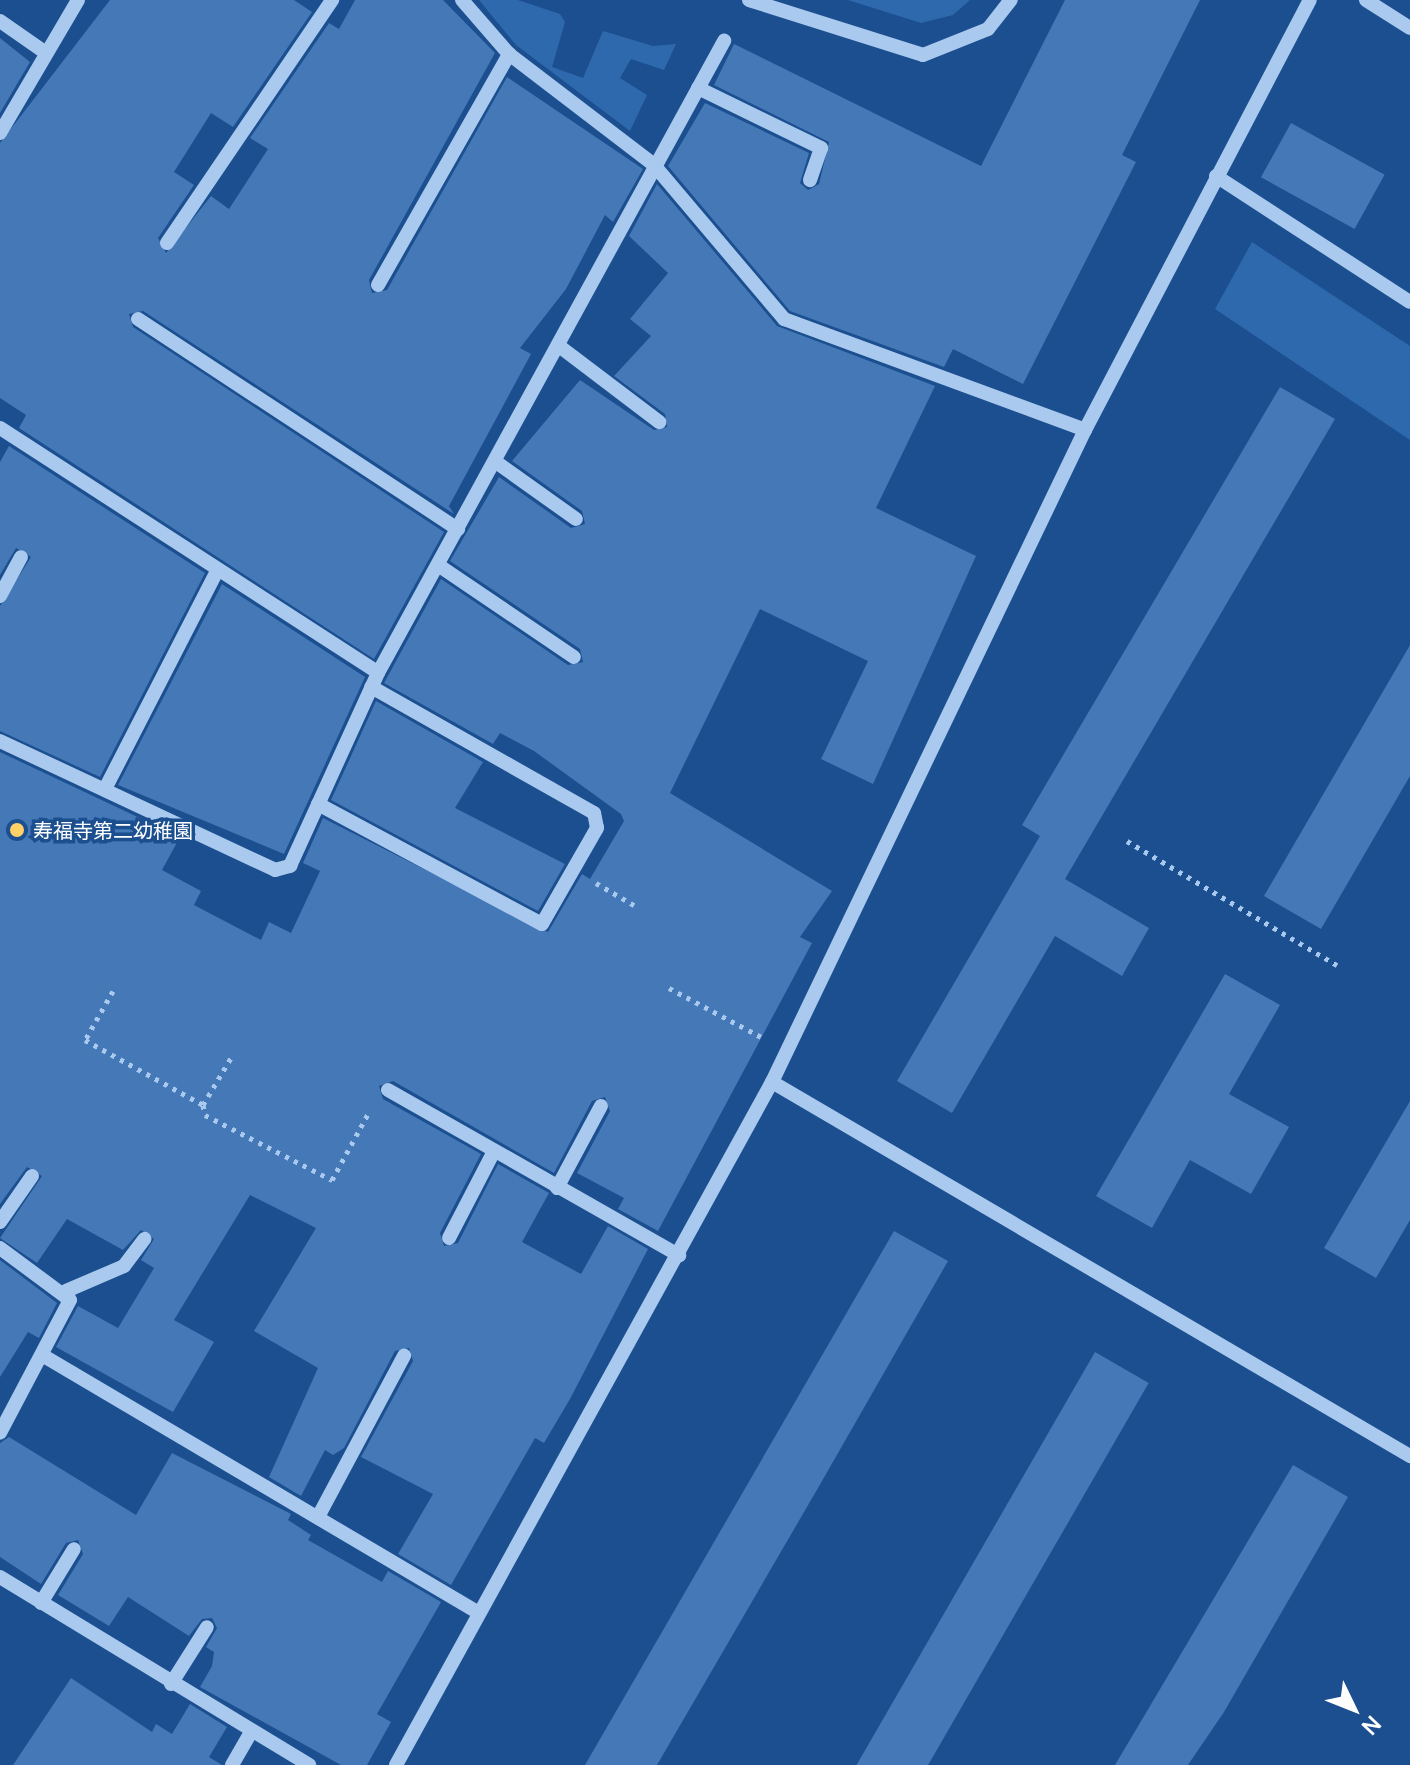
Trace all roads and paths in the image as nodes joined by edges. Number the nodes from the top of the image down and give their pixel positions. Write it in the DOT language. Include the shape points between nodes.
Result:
graph roads {
  1 [pos="78,0"];
  2 [pos="332,0"];
  3 [pos="462,0"];
  4 [pos="749,0"];
  5 [pos="1011,0"];
  6 [pos="1310,0"];
  7 [pos="1366,0"];
  8 [pos="0,21"];
  9 [pos="1410,28"];
  10 [pos="724,41"];
  11 [pos="46,53"];
  12 [pos="509,54"];
  13 [pos="698,88"];
  14 [pos="0,133"];
  15 [pos="654,165"];
  16 [pos="1216,176"];
  17 [pos="810,180"];
  18 [pos="167,243"];
  19 [pos="378,285"];
  20 [pos="1410,302"];
  21 [pos="138,319"];
  22 [pos="559,346"];
  23 [pos="659,422"];
  24 [pos="0,428"];
  25 [pos="1085,430"];
  26 [pos="496,462"];
  27 [pos="576,519"];
  28 [pos="458,529"];
  29 [pos="21,557"];
  30 [pos="438,565"];
  31 [pos="217,571"];
  32 [pos="0,596"];
  33 [pos="574,657"];
  34 [pos="374,680"];
  35 [pos="0,741"];
  36 [pos="106,787"];
  37 [pos="318,804"];
  38 [pos="1127,841"];
  39 [pos="574,871"];
  40 [pos="634,905"];
  41 [pos="1337,965"];
  42 [pos="669,988"];
  43 [pos="113,991"];
  44 [pos="786,1051"];
  45 [pos="232,1056"];
  46 [pos="772,1082"];
  47 [pos="388,1090"];
  48 [pos="203,1105"];
  49 [pos="601,1106"];
  50 [pos="493,1153"];
  51 [pos="32,1176"];
  52 [pos="557,1188"];
  53 [pos="0,1222"];
  54 [pos="449,1238"];
  55 [pos="144,1239"];
  56 [pos="0,1248"];
  57 [pos="679,1255"];
  58 [pos="66,1291"];
  59 [pos="42,1355"];
  60 [pos="404,1356"];
  61 [pos="0,1433"];
  62 [pos="1410,1456"];
  63 [pos="318,1517"];
  64 [pos="74,1549"];
  65 [pos="0,1577"];
  66 [pos="41,1603"];
  67 [pos="479,1613"];
  68 [pos="207,1627"];
  69 [pos="171,1684"];
  70 [pos="251,1732"];
  71 [pos="232,1765"];
  72 [pos="309,1765"];
  73 [pos="396,1765"];
  1 -- 11 [label="street"];
  2 -- 18 [label="street"];
  3 -- 12 [label="street"];
  4 -- 5 [label="street" via="923,55 988,29"];
  6 -- 16 [label="street"];
  7 -- 9 [label="street"];
  8 -- 11 [label="street"];
  10 -- 13 [label="street"];
  11 -- 14 [label="street"];
  12 -- 15 [label="street"];
  12 -- 19 [label="street"];
  13 -- 15 [label="street"];
  13 -- 17 [label="street" via="821,148"];
  15 -- 22 [label="street"];
  15 -- 25 [label="street" via="705,234 784,319"];
  16 -- 20 [label="street"];
  16 -- 25 [label="street"];
  21 -- 28 [label="street"];
  22 -- 23 [label="street"];
  22 -- 26 [label="street"];
  24 -- 31 [label="street"];
  25 -- 44 [label="street"];
  26 -- 27 [label="street"];
  26 -- 28 [label="street"];
  28 -- 30 [label="street"];
  29 -- 32 [label="street"];
  30 -- 33 [label="street"];
  30 -- 34 [label="street"];
  31 -- 34 [label="street"];
  31 -- 36 [label="street"];
  34 -- 37 [label="street"];
  34 -- 39 [label="street" via="594,813 597,828"];
  35 -- 36 [label="street"];
  36 -- 37 [label="street" via="283,871"];
  37 -- 39 [label="street" via="542,924"];
  38 -- 41 [label="path"];
  39 -- 40 [label="path"];
  42 -- 44 [label="path"];
  43 -- 48 [label="path" via="85,1040"];
  44 -- 46 [label="street"];
  45 -- 48 [label="path"];
  46 -- 57 [label="street"];
  46 -- 62 [label="street"];
  47 -- 48 [label="path" via="332,1180 205,1115"];
  47 -- 50 [label="street"];
  49 -- 52 [label="street"];
  50 -- 52 [label="street"];
  50 -- 54 [label="street"];
  51 -- 53 [label="street"];
  52 -- 57 [label="street"];
  55 -- 58 [label="street" via="124,1266"];
  56 -- 58 [label="street"];
  57 -- 67 [label="street"];
  58 -- 59 [label="street" via="70,1300"];
  59 -- 61 [label="street"];
  59 -- 63 [label="street"];
  60 -- 63 [label="street"];
  63 -- 67 [label="street"];
  64 -- 66 [label="street"];
  65 -- 66 [label="street"];
  66 -- 69 [label="street"];
  67 -- 73 [label="street"];
  68 -- 69 [label="street"];
  69 -- 70 [label="street"];
  70 -- 71 [label="street"];
  70 -- 72 [label="street"];
}
